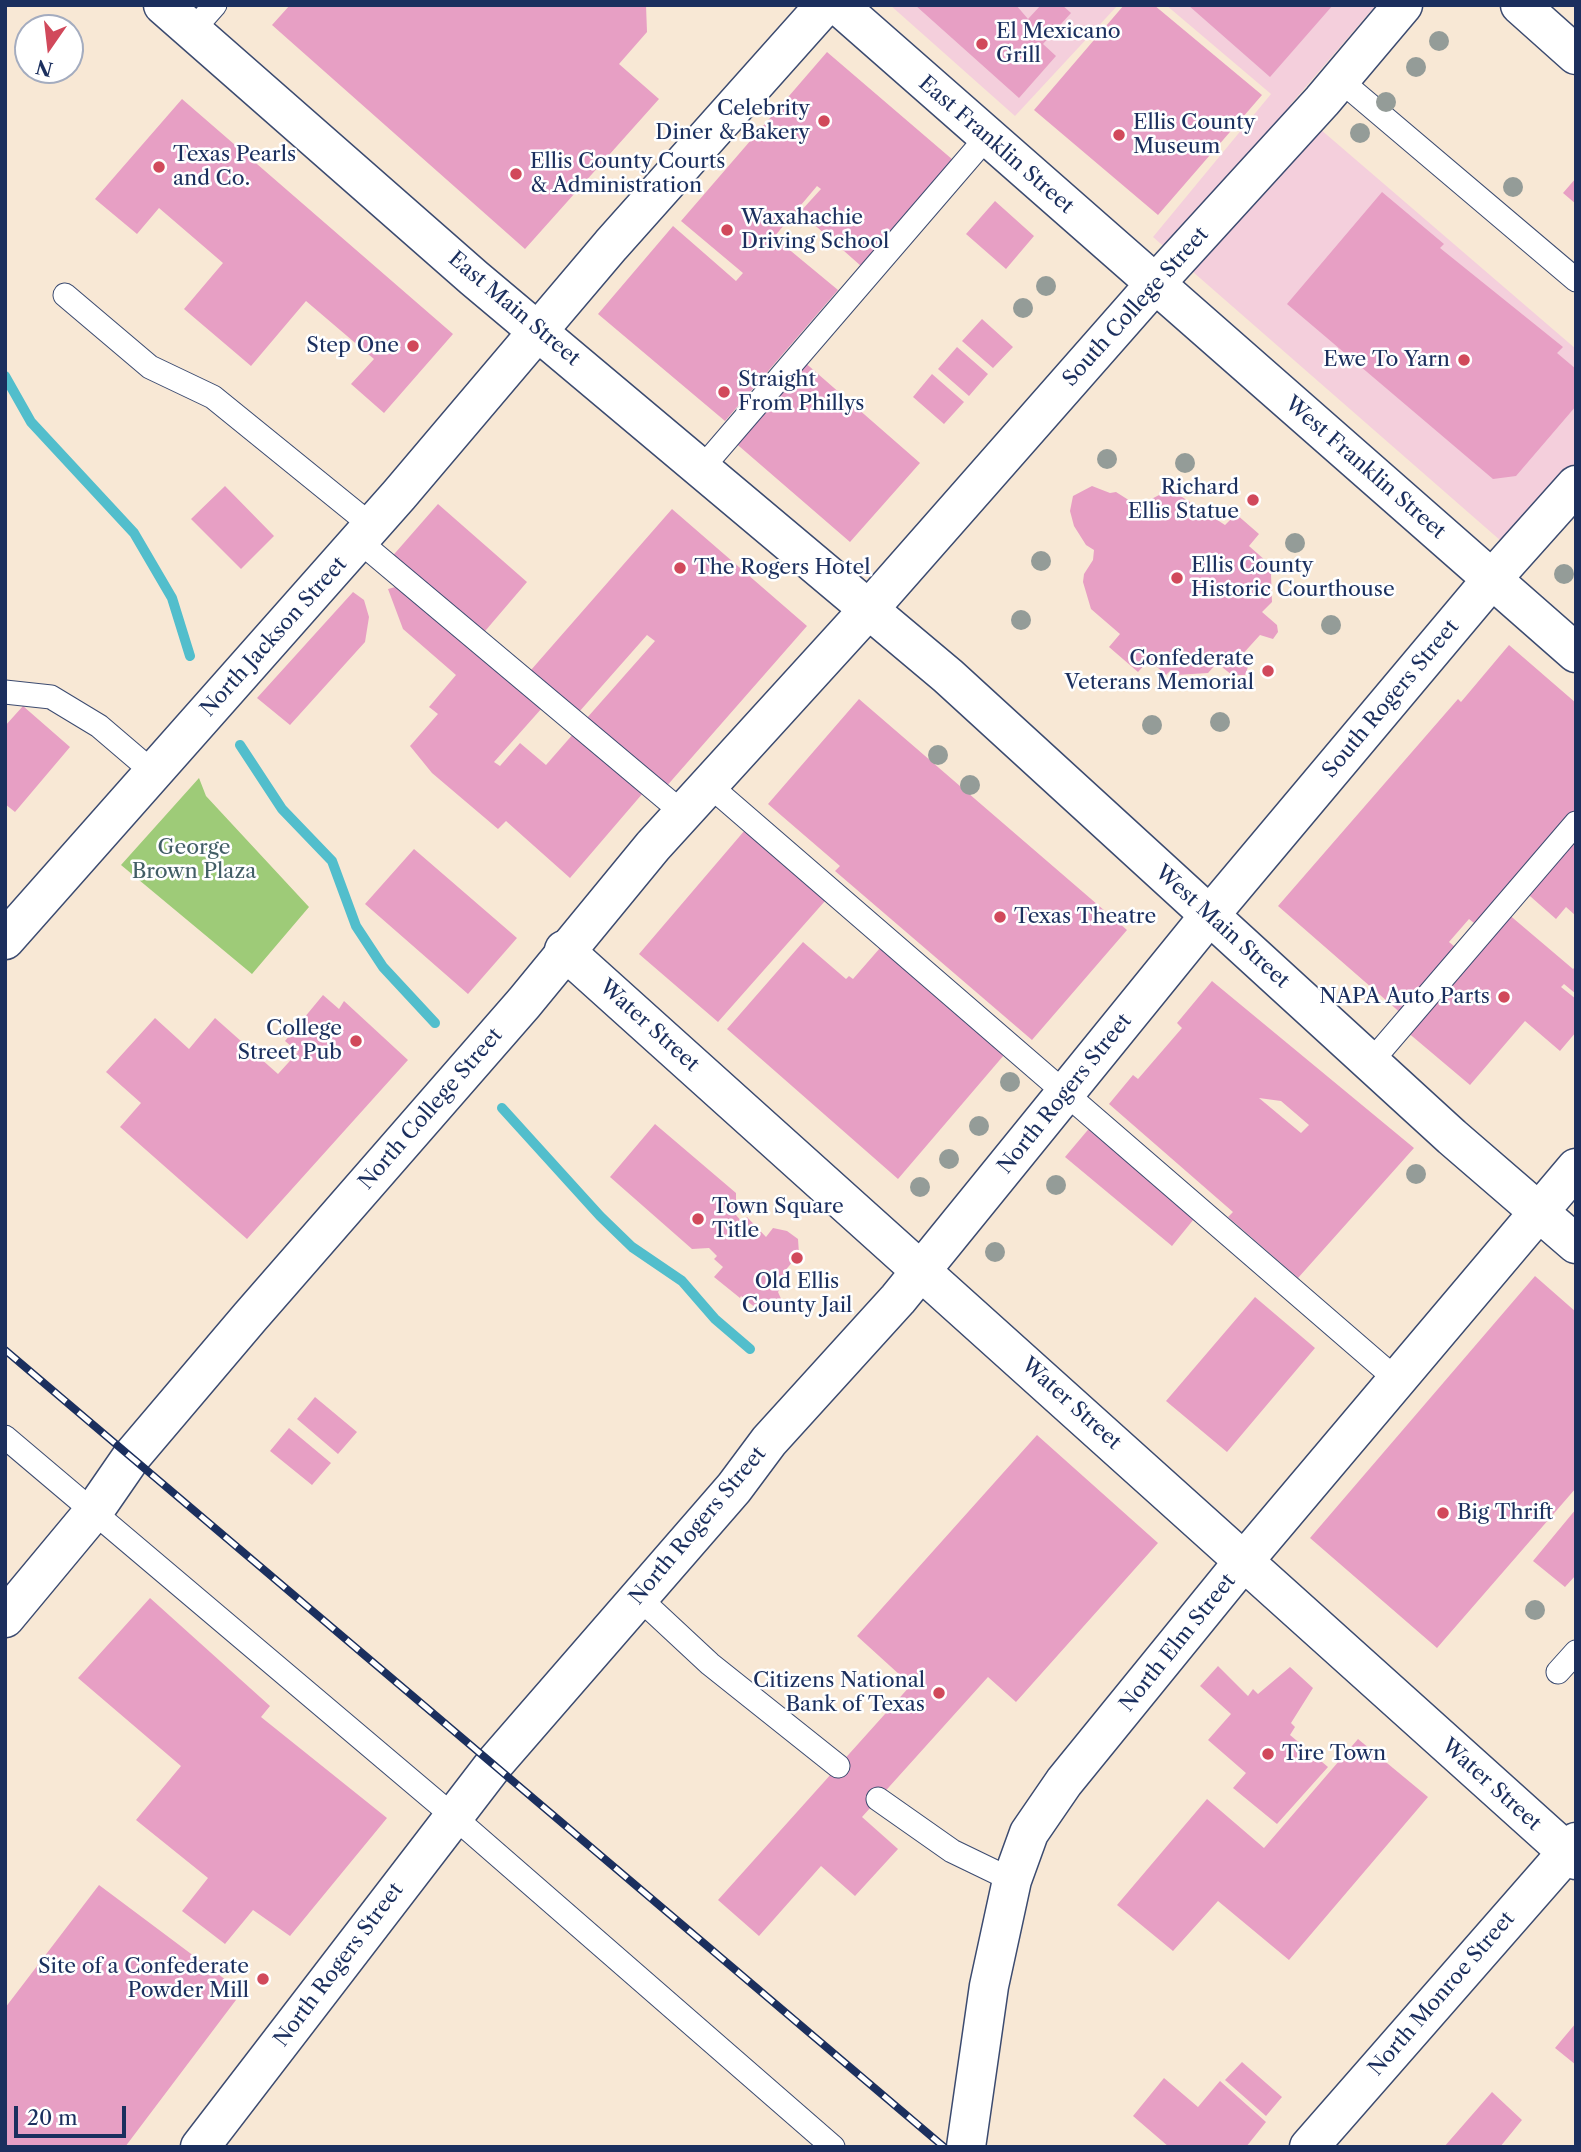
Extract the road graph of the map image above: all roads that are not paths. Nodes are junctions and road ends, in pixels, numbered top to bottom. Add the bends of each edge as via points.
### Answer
1 (163, 5) edge
2 (825, 5) edge
3 (838, 5) edge
4 (1404, 5) edge
5 (1520, 5) edge
6 (204, 18) edge
7 (1576, 55) edge
8 (1340, 80) junction
9 (987, 137) junction
10 (1576, 281) edge
11 (1154, 285) junction
12 (65, 295) dead end
13 (538, 330) junction
14 (702, 468) junction
15 (1576, 485) edge
16 (365, 534) junction
17 (1492, 579) junction
18 (869, 609) junction
19 (1576, 653) edge
20 (5, 692) edge
21 (154, 773) junction
22 (709, 785) junction
23 (683, 813) junction
24 (1576, 823) edge
25 (1209, 916) junction
26 (5, 940) edge
27 (564, 950) junction
28 (1370, 1062) junction
29 (1066, 1091) junction
30 (1576, 1168) edge
31 (1538, 1212) junction
32 (1576, 1244) edge
33 (920, 1271) junction
34 (1397, 1380) junction
35 (5, 1437) edge
36 (94, 1511) junction
37 (1243, 1562) junction
38 (638, 1597) junction
39 (5, 1618) edge
40 (1576, 1652) edge
41 (1558, 1672) dead end
42 (838, 1766) dead end
43 (878, 1799) dead end
44 (453, 1816) junction
45 (1572, 1852) edge
46 (1012, 1880) junction
47 (200, 2147) edge
48 (833, 2147) edge
49 (966, 2147) edge
50 (1309, 2147) edge

1 - 6 street, East Main Street
2 - 13 street, North Jackson Street
3 - 9 street, East Franklin Street
4 - 8 street, South College Street
5 - 7 street
6 - 13 street, East Main Street via 474,278
8 - 10 lane
8 - 11 street, South College Street
9 - 11 street, East Franklin Street
9 - 14 lane
11 - 17 street, West Franklin Street
11 - 18 street, South College Street
12 - 16 lane via 150,367 213,397
13 - 14 street, East Main Street
13 - 16 street, North Jackson Street
14 - 18 street, East Main Street
15 - 17 street, South Rogers Street
16 - 21 street, North Jackson Street
16 - 23 lane
17 - 19 street, West Franklin Street
17 - 25 street, South Rogers Street
18 - 22 street, North College Street
18 - 25 street, West Main Street
20 - 21 lane via 51,697 99,726
21 - 26 street, North Jackson Street
22 - 23 street, North College Street
22 - 29 lane
23 - 27 street, North College Street
24 - 28 lane
25 - 28 street, West Main Street
25 - 29 street, North Rogers Street
27 - 33 street, Water Street
27 - 36 street, North College Street via 524,1003 132,1456
28 - 31 street, West Main Street
29 - 33 street, North Rogers Street
29 - 34 lane
30 - 31 street, North Elm Street
31 - 32 street, West Main Street
31 - 34 street, North Elm Street
33 - 37 street, Water Street
33 - 38 street, North Rogers Street
34 - 37 street, North Elm Street
35 - 36 lane
36 - 39 street, North College Street
36 - 44 lane
37 - 45 street, Water Street
37 - 46 street, North Elm Street via 1064,1782 1029,1833
38 - 42 lane via 709,1664
38 - 44 street, North Rogers Street
40 - 41 lane
43 - 46 lane via 952,1851
44 - 47 street, North Rogers Street
44 - 48 lane
45 - 50 street, North Monroe Street
46 - 49 street, North Elm Street via 989,1986

